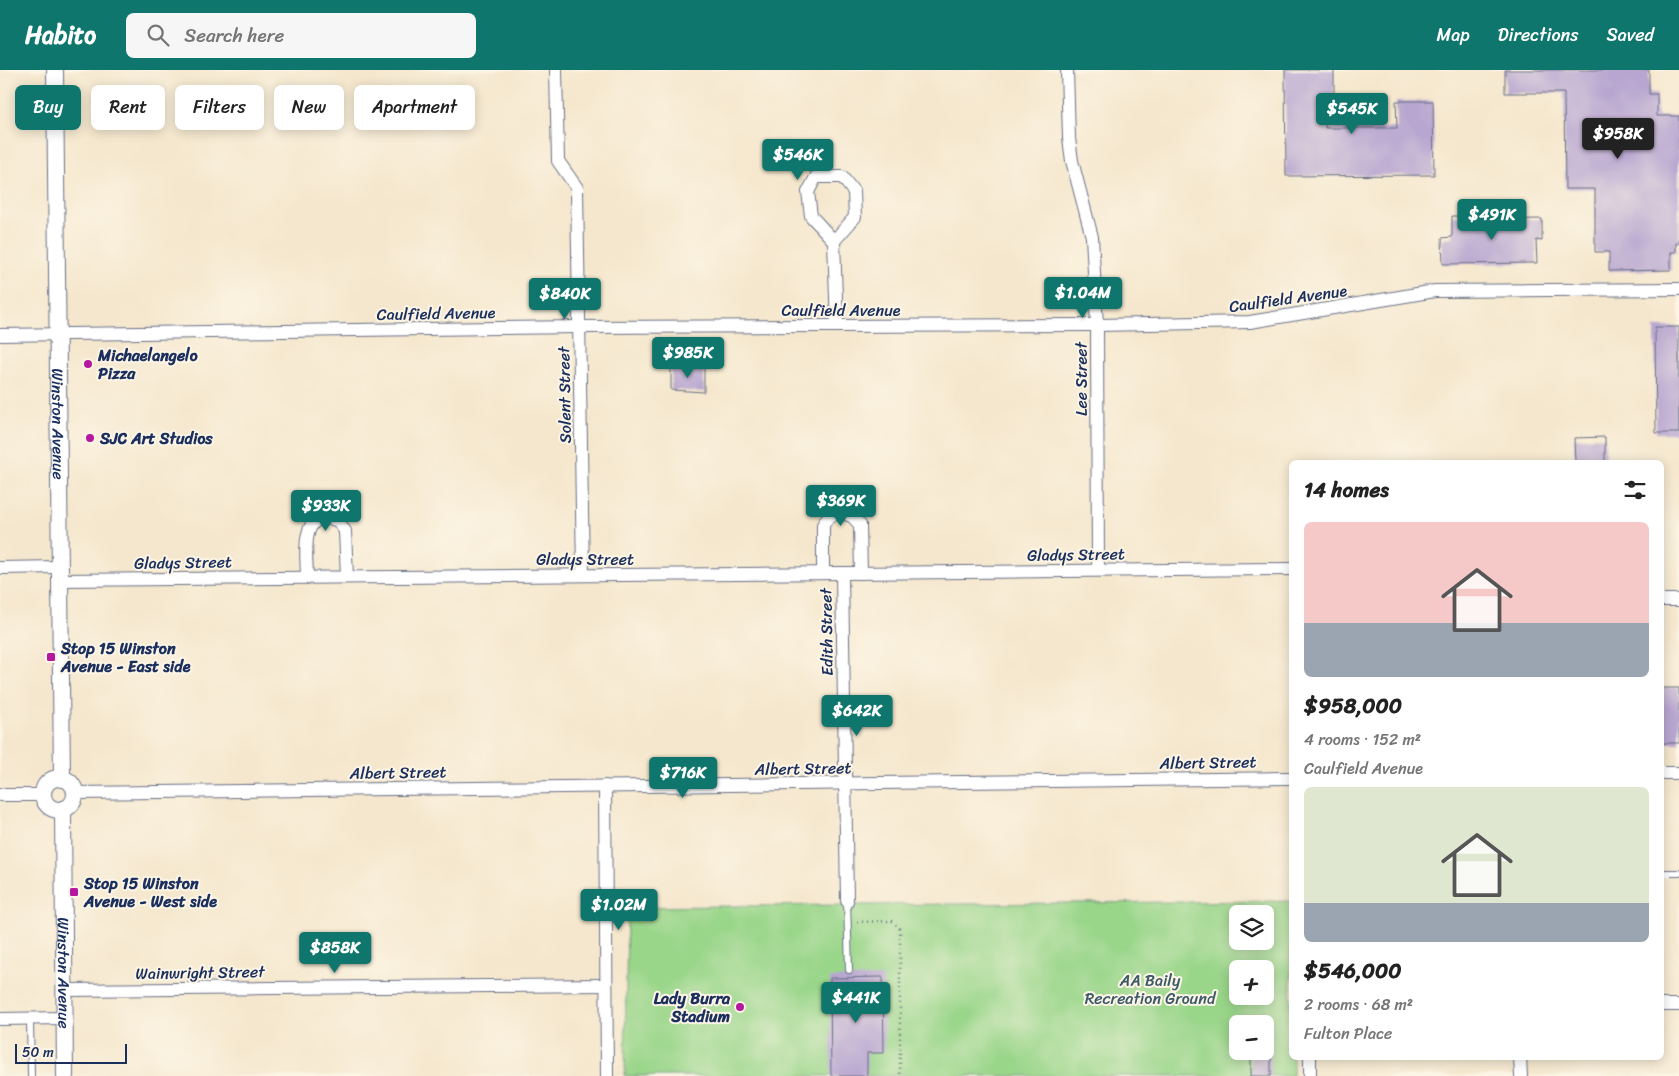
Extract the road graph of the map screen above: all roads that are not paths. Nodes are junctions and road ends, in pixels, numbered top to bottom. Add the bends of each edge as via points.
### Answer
1 (55, 70) edge
2 (556, 70) edge
3 (1066, 70) edge
4 (834, 241) junction
5 (1679, 289) edge
6 (1097, 325) junction
7 (837, 326) junction
8 (578, 327) junction
9 (57, 334) junction
10 (0, 335) edge
11 (0, 568) edge
12 (1289, 569) edge
13 (1098, 570) junction
14 (60, 573) junction
15 (822, 573) junction
16 (842, 573) junction
17 (861, 573) junction
18 (584, 575) junction
19 (347, 576) junction
20 (307, 577) junction
21 (1664, 600) edge
22 (1679, 600) edge
23 (1679, 772) edge
24 (1664, 773) edge
25 (62, 778) junction
26 (1289, 778) edge
27 (844, 784) junction
28 (605, 786) junction
29 (75, 792) junction
30 (0, 795) edge
31 (43, 795) junction
32 (63, 810) junction
33 (1664, 873) edge
34 (1679, 873) edge
35 (847, 901) joint
36 (849, 970) dead end
37 (606, 985) junction
38 (65, 990) junction
39 (1664, 1005) edge
40 (1679, 1005) edge
41 (65, 1018) junction
42 (0, 1019) edge
43 (30, 1019) junction
44 (1310, 1060) edge
45 (1520, 1060) edge
46 (31, 1076) edge
47 (65, 1076) edge
48 (607, 1076) edge
49 (1310, 1076) edge
50 (1521, 1076) edge

1 - 9 street, Winston Avenue
2 - 8 street, Solent Street via 558,161 577,188
3 - 6 street, Lee Street via 1068,138 1092,237
4 - 4 street via 855,217 854,192 842,177 816,177 808,192 811,216
4 - 7 street
5 - 6 street, Caulfield Avenue via 1435,291 1250,322
6 - 7 street, Caulfield Avenue
6 - 13 street, Lee Street
7 - 8 street, Caulfield Avenue
8 - 9 street, Caulfield Avenue
8 - 18 street, Solent Street
9 - 10 street, Caulfield Avenue
9 - 14 street, Winston Avenue
11 - 14 street, Gladys Street
12 - 13 street, Gladys Street
13 - 17 street, Gladys Street
14 - 20 street, Gladys Street
14 - 25 street, Winston Avenue
15 - 16 street, Gladys Street
15 - 17 street via 823,525 828,517 841,512 853,517 860,525
15 - 18 street, Gladys Street
16 - 17 street, Gladys Street
16 - 27 street, Edith Street
18 - 19 street, Gladys Street
19 - 20 street, Gladys Street
19 - 20 street via 345,532 337,520 323,518 311,524 307,533
21 - 22 street
23 - 24 street
25 - 29 street via 72,784
25 - 31 street via 48,783
26 - 27 street, Albert Street
27 - 28 street, Albert Street
27 - 35 street, Edith Street
28 - 29 street, Albert Street
28 - 37 street
29 - 32 street via 72,803
30 - 31 street
31 - 32 street via 49,806
32 - 38 street, Winston Avenue
33 - 34 lane
35 - 36 lane
37 - 38 street, Wainwright Street
37 - 48 street
38 - 41 street, Winston Avenue
39 - 40 street
41 - 43 street
41 - 47 street, Winston Avenue
42 - 43 street
43 - 46 lane
44 - 49 street
45 - 50 street

